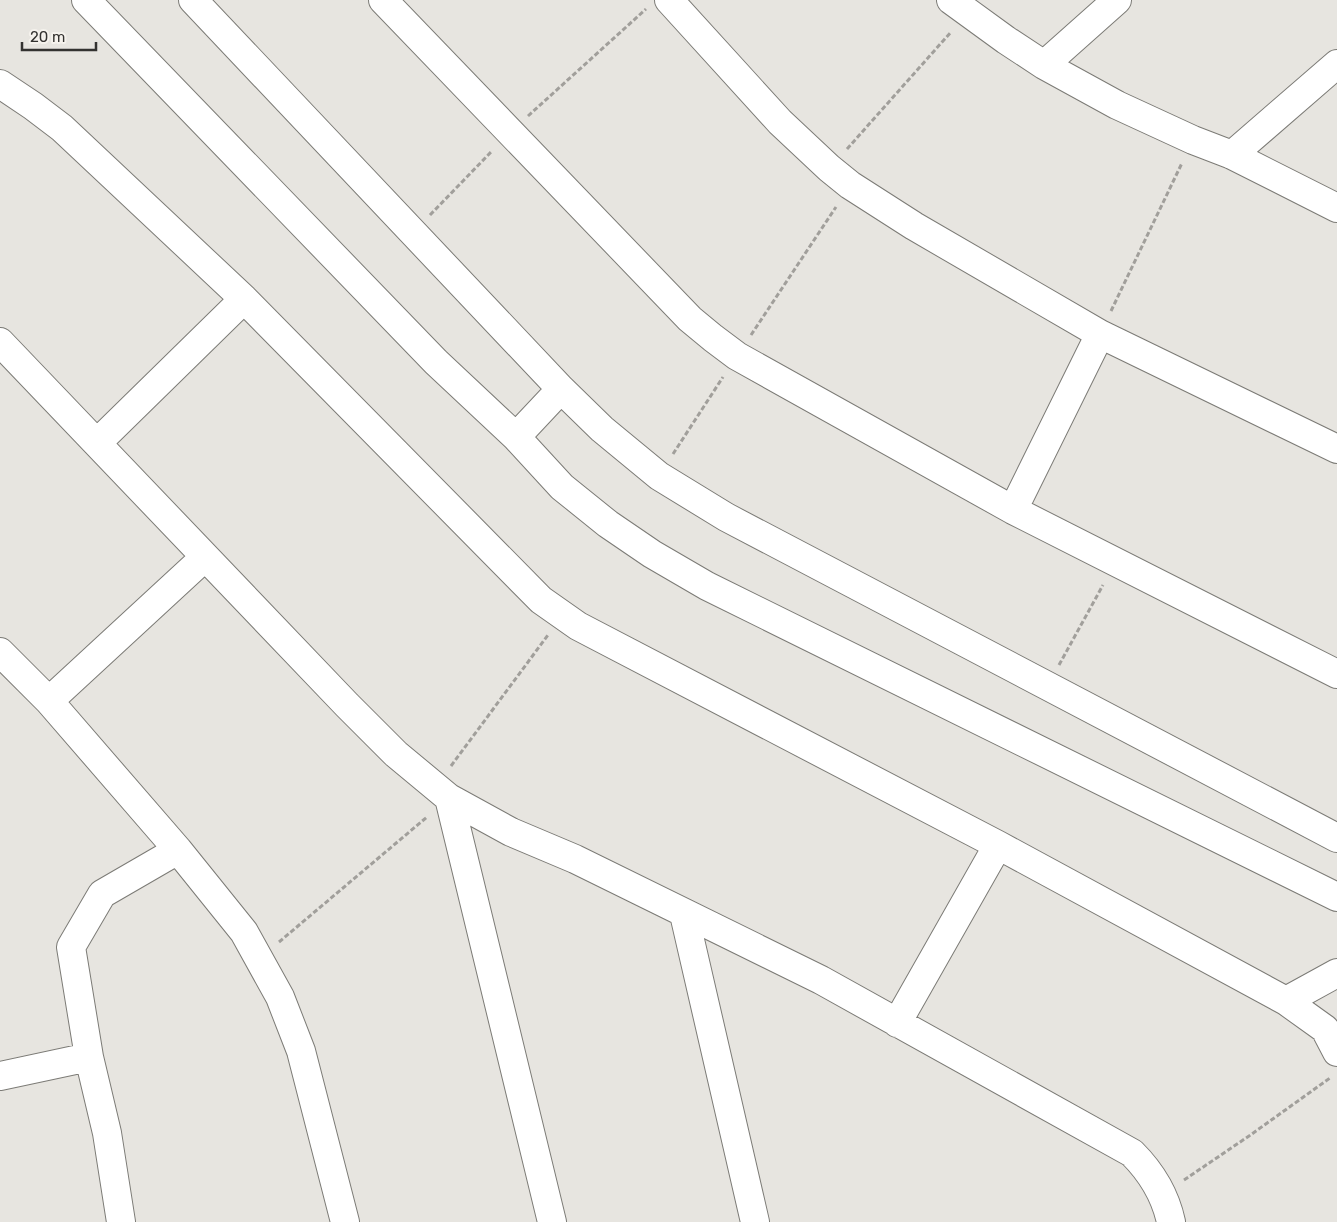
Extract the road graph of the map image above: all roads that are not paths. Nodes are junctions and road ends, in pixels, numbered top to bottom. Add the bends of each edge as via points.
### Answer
1 (86, 0) edge
2 (193, 0) edge
3 (382, 0) edge
4 (669, 0) edge
5 (1117, 0) edge
6 (960, 7) edge
7 (1337, 64) edge
8 (1044, 65) junction
9 (0, 84) edge
10 (1232, 155) junction
11 (1337, 208) edge
12 (244, 299) junction
13 (1100, 334) junction
14 (0, 342) edge
15 (561, 389) junction
16 (516, 437) junction
17 (97, 443) junction
18 (1337, 449) edge
19 (1012, 510) junction
20 (205, 557) junction
21 (0, 652) edge
22 (1337, 674) edge
23 (49, 701) junction
24 (442, 793) junction
25 (1337, 838) edge
26 (998, 845) junction
27 (178, 850) junction
28 (1337, 897) edge
29 (684, 914) junction
30 (1337, 973) edge
31 (1286, 1001) junction
32 (897, 1023) junction
33 (1337, 1052) edge
34 (89, 1057) junction
35 (0, 1076) edge
36 (1165, 1214) edge
37 (121, 1222) edge
38 (346, 1222) edge
39 (552, 1222) edge
40 (755, 1222) edge

1 - 16 street via 436,362
2 - 15 street
3 - 19 street via 690,319 713,338 737,356
4 - 13 street via 780,122 850,185
5 - 8 street
6 - 8 street
7 - 10 street
8 - 10 street via 1117,106
9 - 12 street via 62,128
10 - 11 street
12 - 17 street
12 - 26 street via 541,600 562,616
13 - 18 street
13 - 19 street
14 - 17 street
15 - 16 street
15 - 25 street via 602,429 659,476 726,516
16 - 28 street via 562,487 608,524 707,586
17 - 20 street
19 - 22 street
20 - 23 street
20 - 24 street via 346,705
21 - 23 street
23 - 27 street
24 - 29 street via 511,832 575,859
24 - 39 street
26 - 31 street
26 - 32 street
27 - 34 street via 102,894 71,947
27 - 38 street via 244,932 280,997 302,1051
29 - 32 street via 820,980
29 - 40 street
30 - 31 street
31 - 33 street via 1325,1029
32 - 36 street via 1132,1153 1147,1168
34 - 35 street
34 - 37 street via 107,1133

